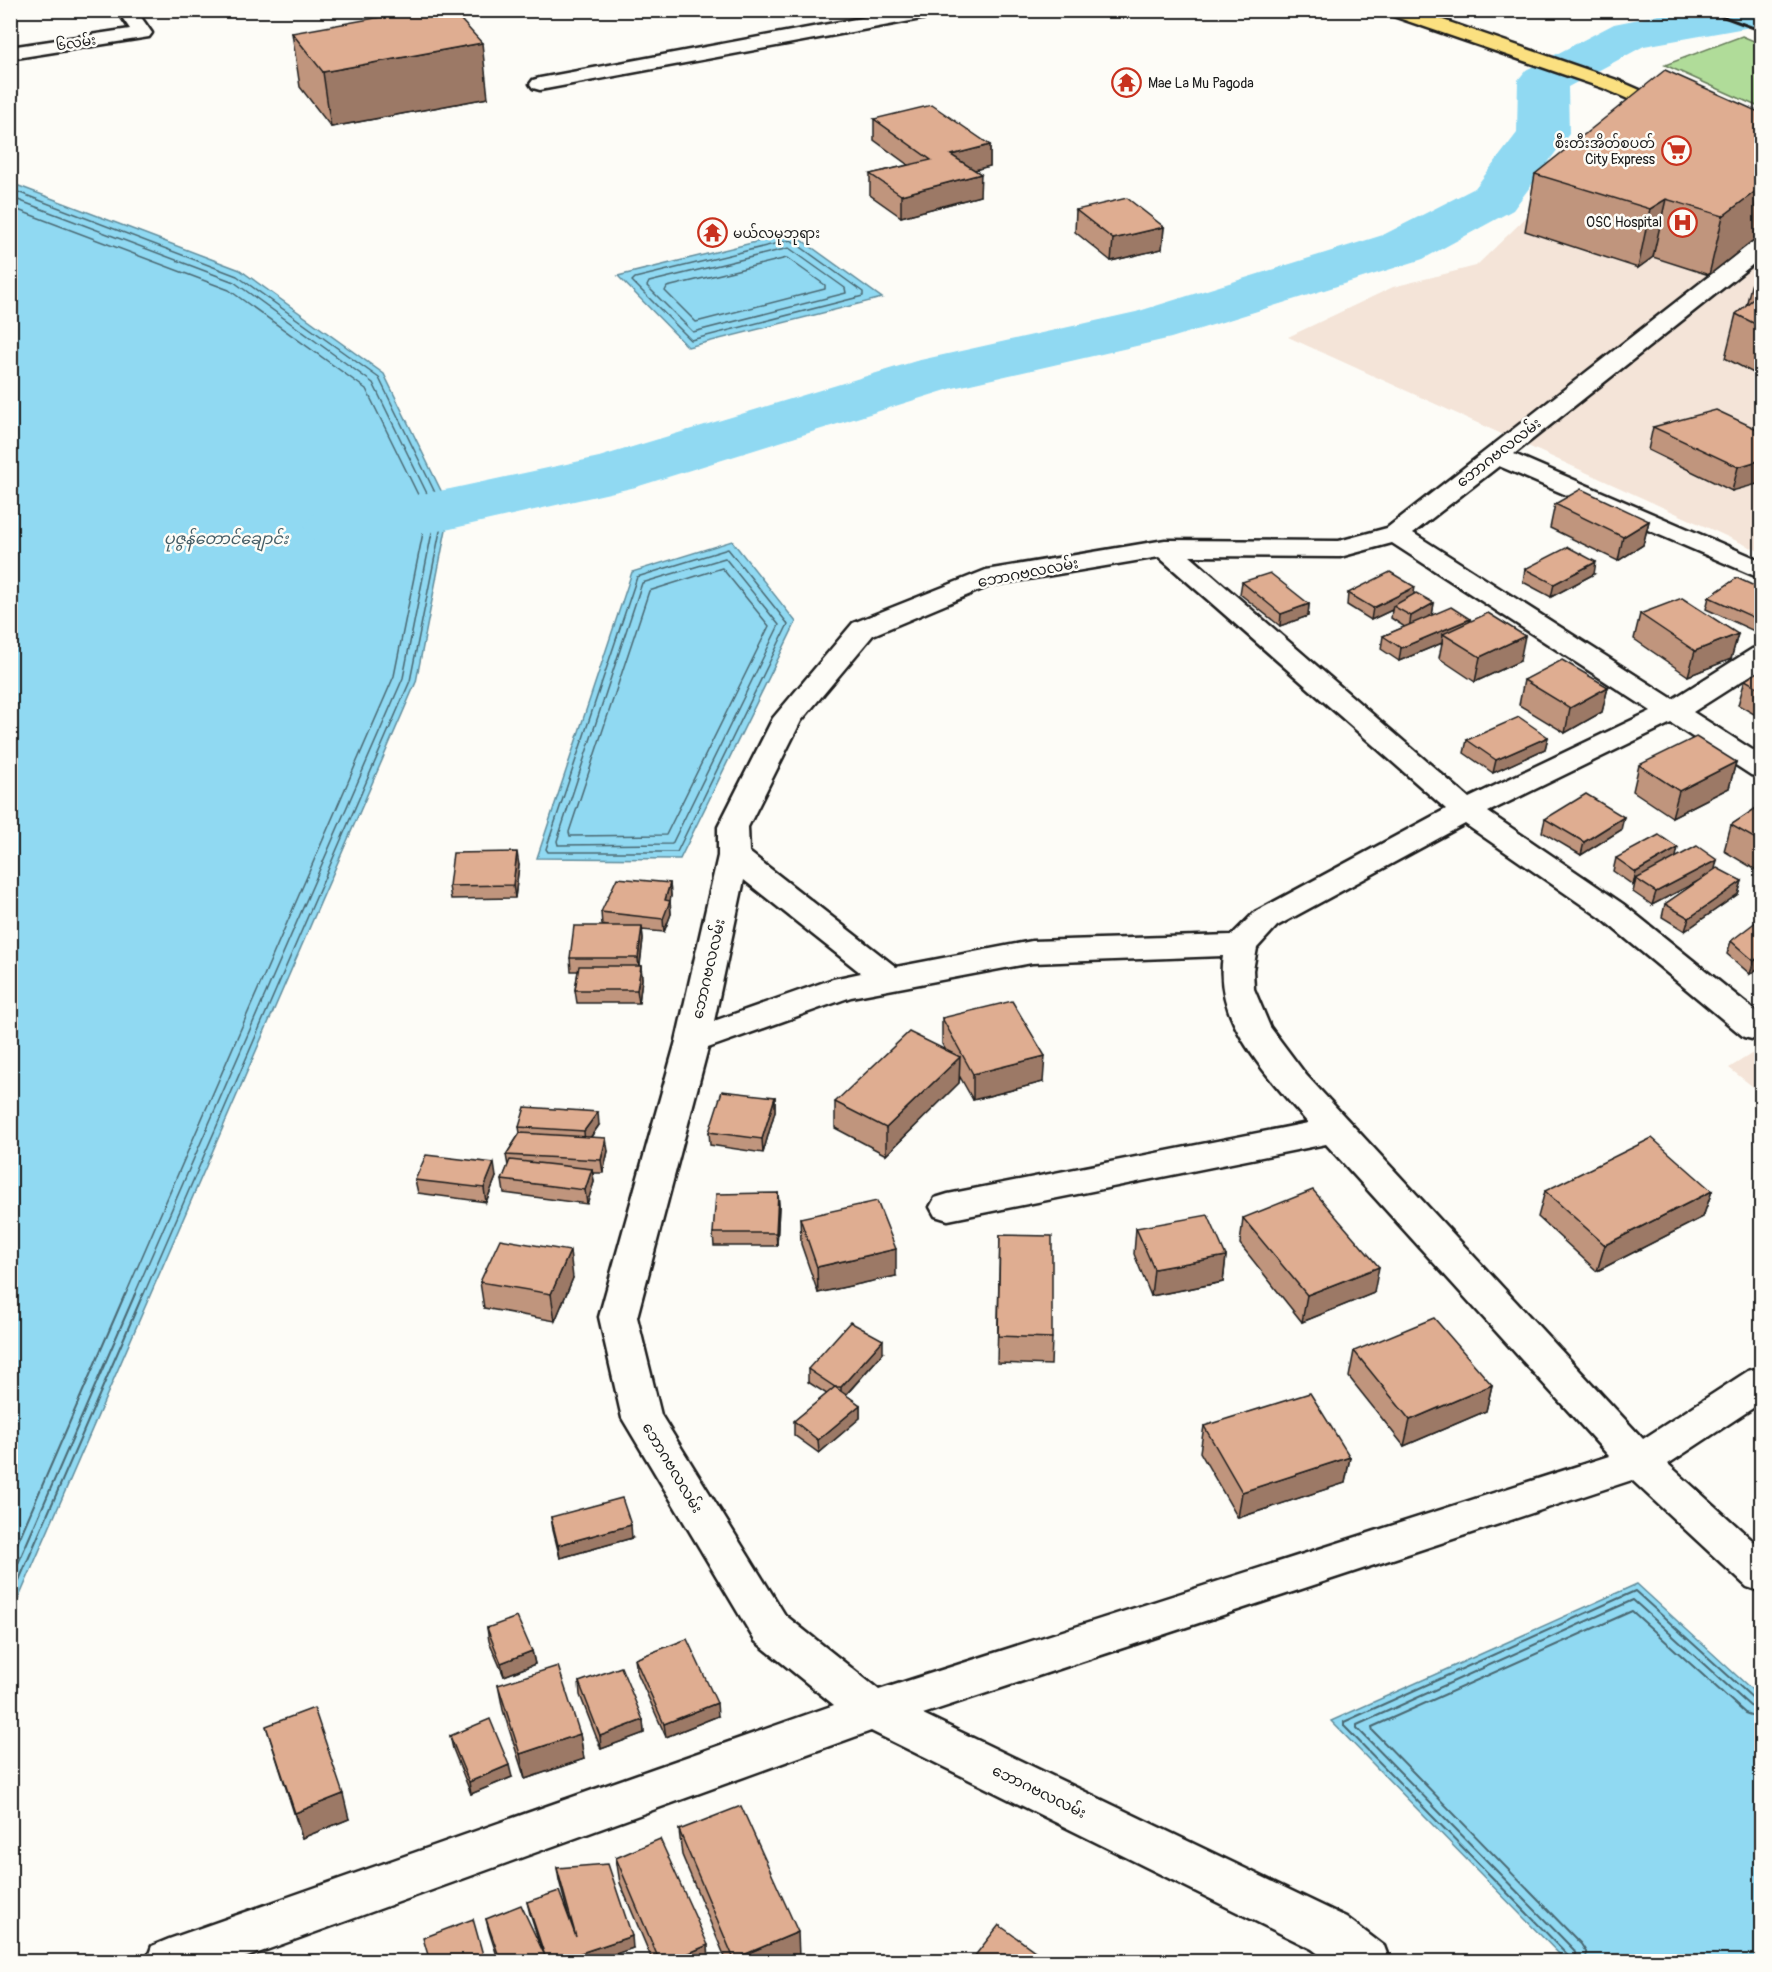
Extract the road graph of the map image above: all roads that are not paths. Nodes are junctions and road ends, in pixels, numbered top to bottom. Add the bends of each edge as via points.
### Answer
1 (126, 10) edge
2 (938, 10) edge
3 (1394, 10) edge
4 (10, 53) edge
5 (540, 84) dead end
6 (1693, 117) edge
7 (1761, 246) edge
8 (1496, 455) junction
9 (1396, 534) junction
10 (1165, 548) junction
11 (1761, 571) edge
12 (1761, 655) edge
13 (1674, 711) junction
14 (1761, 769) edge
15 (1466, 811) junction
16 (734, 856) junction
17 (1241, 945) junction
18 (889, 978) junction
19 (1756, 1029) dead end
20 (693, 1041) junction
21 (1334, 1130) junction
22 (948, 1207) dead end
23 (1761, 1382) edge
24 (1639, 1462) junction
25 (1761, 1575) edge
26 (873, 1711) junction
27 (169, 1962) edge
28 (1367, 1962) edge

1 - 4 street, ၆လမ်း via 142,33
2 - 5 street
3 - 6 main road via 1534,56
7 - 8 street, ဘောဂဗလလမ်း
8 - 9 street, ဘောဂဗလလမ်း
8 - 11 street
9 - 10 street, ဘောဂဗလလမ်း via 1340,549
9 - 13 street
10 - 15 street
10 - 16 street, ဘောဂဗလလမ်း via 986,578 863,629 788,718 733,827
12 - 13 street
13 - 14 street
13 - 15 street
15 - 17 street via 1266,919
15 - 19 street via 1612,911
16 - 18 street
16 - 20 street, ဘောဂဗလလမ်း
17 - 18 street via 1032,952
17 - 21 street via 1236,970 1239,995 1249,1019 1261,1041
18 - 20 street via 845,987
20 - 26 street, ဘောဂဗလလမ်း via 618,1317 642,1418 770,1628
21 - 22 street
21 - 24 street
23 - 24 street
24 - 25 street
24 - 26 street
26 - 27 street
26 - 28 street, ဘောဂဗလလမ်း via 1329,1933

